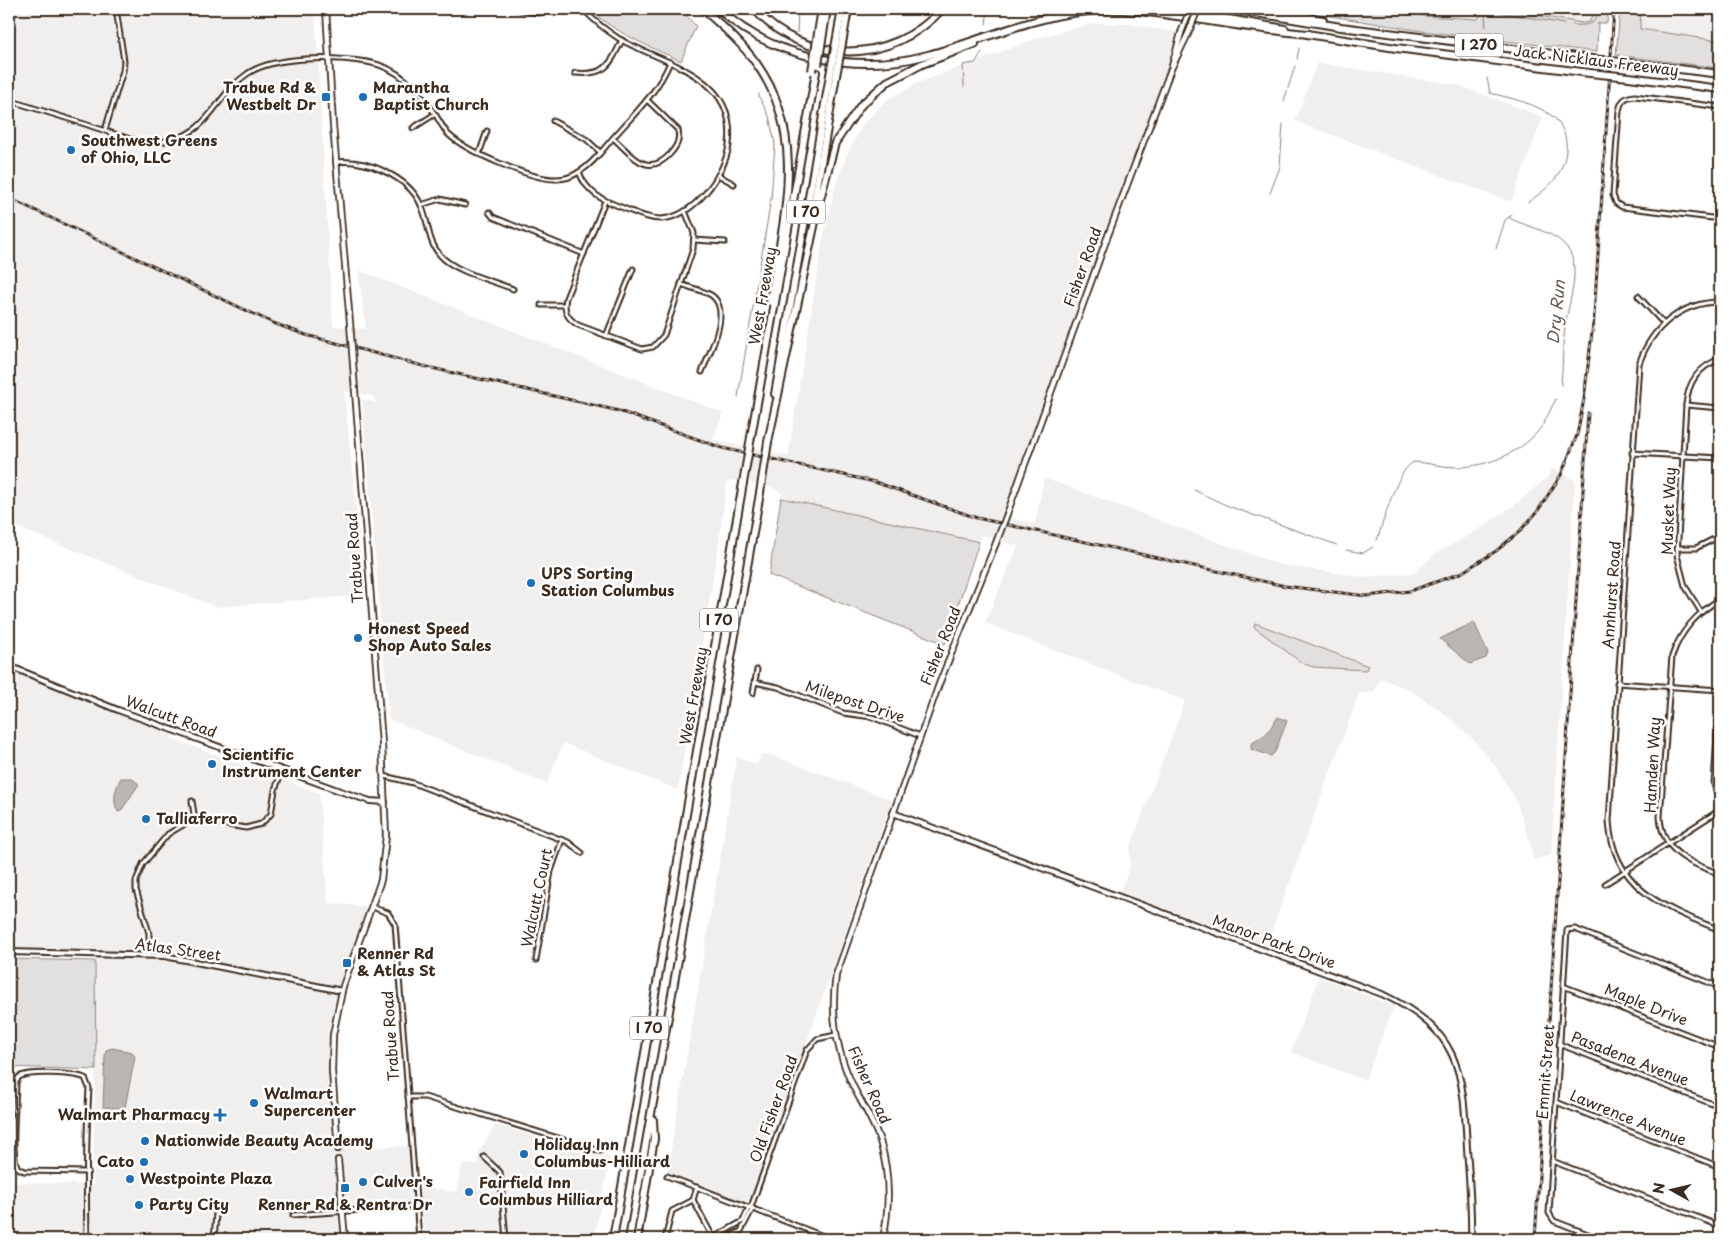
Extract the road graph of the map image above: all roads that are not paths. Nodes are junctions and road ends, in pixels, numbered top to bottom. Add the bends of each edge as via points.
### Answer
1 (116, 9) edge
2 (326, 9) edge
3 (518, 9) edge
4 (553, 9) edge
5 (583, 9) edge
6 (703, 9) edge
7 (719, 9) edge
8 (754, 9) edge
9 (822, 9) edge
10 (827, 9) edge
11 (842, 9) edge
12 (848, 9) edge
13 (942, 9) edge
14 (1173, 9) edge
15 (1190, 9) edge
16 (1198, 9) edge
17 (1232, 9) edge
18 (1269, 9) edge
19 (1034, 21) junction
20 (1366, 29) junction
21 (821, 34) junction
22 (1309, 34) junction
23 (840, 37) junction
24 (622, 40) junction
25 (328, 60) junction
26 (670, 62) junction
27 (1171, 69) junction
28 (575, 73) dead end
29 (1720, 74) edge
30 (833, 75) junction
31 (1720, 89) edge
32 (9, 100) edge
33 (647, 100) junction
34 (1720, 107) edge
35 (435, 114) junction
36 (553, 121) dead end
37 (413, 128) dead end
38 (105, 130) junction
39 (487, 131) dead end
40 (613, 138) junction
41 (600, 152) junction
42 (479, 154) junction
43 (336, 162) junction
44 (579, 172) junction
45 (718, 175) junction
46 (734, 184) dead end
47 (605, 201) junction
48 (422, 205) junction
49 (465, 205) dead end
50 (685, 211) junction
51 (489, 212) dead end
52 (1720, 219) edge
53 (694, 240) junction
54 (725, 242) dead end
55 (584, 254) junction
56 (633, 269) dead end
57 (802, 282) junction
58 (681, 284) junction
59 (513, 289) dead end
60 (1638, 296) dead end
61 (1720, 302) edge
62 (541, 305) dead end
63 (564, 305) junction
64 (1664, 324) junction
65 (606, 336) junction
66 (767, 346) junction
67 (1720, 359) edge
68 (702, 372) dead end
69 (1686, 406) junction
70 (1720, 408) edge
71 (768, 442) junction
72 (1632, 452) junction
73 (1682, 456) junction
74 (1720, 458) edge
75 (1720, 536) edge
76 (1677, 548) junction
77 (1720, 599) edge
78 (1701, 612) junction
79 (9, 666) edge
80 (757, 670) dead end
81 (754, 682) junction
82 (1617, 683) junction
83 (1669, 686) junction
84 (1720, 689) edge
85 (753, 693) dead end
86 (920, 736) junction
87 (697, 750) junction
88 (282, 770) junction
89 (384, 776) junction
90 (192, 801) dead end
91 (385, 802) junction
92 (1720, 805) edge
93 (1720, 810) edge
94 (893, 813) junction
95 (195, 821) junction
96 (562, 840) junction
97 (1669, 843) junction
98 (582, 853) dead end
99 (1625, 871) junction
100 (1720, 874) edge
101 (1605, 884) dead end
102 (372, 908) junction
103 (1720, 930) edge
104 (9, 952) edge
105 (149, 955) junction
106 (536, 960) dead end
107 (1563, 986) junction
108 (1720, 987) edge
109 (342, 991) junction
110 (836, 1035) junction
111 (1559, 1044) junction
112 (1720, 1047) edge
113 (408, 1097) junction
114 (1556, 1102) junction
115 (653, 1106) junction
116 (1720, 1107) edge
117 (338, 1148) joint
118 (600, 1152) dead end
119 (484, 1157) dead end
120 (338, 1160) joint
121 (1552, 1162) junction
122 (1720, 1167) edge
123 (88, 1172) junction
124 (667, 1176) dead end
125 (697, 1187) junction
126 (693, 1200) junction
127 (416, 1206) junction
128 (751, 1208) junction
129 (343, 1211) junction
130 (216, 1214) dead end
131 (293, 1215) dead end
132 (1720, 1226) edge
133 (87, 1239) edge
134 (214, 1239) edge
135 (345, 1239) edge
136 (419, 1239) edge
137 (506, 1239) edge
138 (608, 1239) edge
139 (613, 1239) edge
140 (630, 1239) edge
141 (637, 1239) edge
142 (665, 1239) edge
143 (713, 1239) edge
144 (725, 1239) edge
145 (831, 1239) edge
146 (883, 1239) edge
147 (1470, 1239) edge
148 (1601, 1239) edge

1 - 38 street via 124,61
2 - 25 main road, Trabue Road
3 - 4 street via 539,13
5 - 24 street via 599,25
6 - 66 highway via 756,64 772,88 786,132 789,182
7 - 19 highway via 743,28 777,45 809,56 849,62 893,62 928,55
8 - 13 highway via 780,32 802,43 831,51 854,52 878,49 903,40
9 - 21 highway
10 - 21 highway, West Freeway / I 70
11 - 23 highway, West Freeway / I 70
12 - 23 highway
14 - 22 highway, Jack Nicklaus Freeway / I 270
15 - 27 main road, Fisher Road, bridge via 1175,48
16 - 27 main road, Fisher Road, bridge
17 - 20 highway, Jack Nicklaus Freeway / I 270
18 - 20 highway
19 - 22 highway via 1087,11 1121,10
19 - 57 highway via 907,70 887,82 861,106 842,130 830,158
20 - 29 highway, Jack Nicklaus Freeway / I 270, bridge
21 - 66 highway, West Freeway / I 70, bridge
22 - 31 highway, Jack Nicklaus Freeway / I 270, bridge
23 - 30 highway, West Freeway / I 70, bridge
24 - 26 street
24 - 28 street via 610,63 601,72
25 - 35 street via 368,62 394,72 418,91
25 - 38 street via 280,62 253,71 235,85 202,124 175,139 143,141
25 - 43 main road, Trabue Road
26 - 33 street via 661,82
26 - 45 street via 705,81 723,106 730,136
27 - 86 main road, Fisher Road, bridge via 1007,514
30 - 57 highway
30 - 71 highway, West Freeway / I 70
32 - 38 street
33 - 40 street
33 - 40 street via 678,130 678,142 662,162 647,166
34 - 52 street via 1635,96 1623,100 1619,111 1613,192 1618,205
35 - 37 street
35 - 42 street via 453,138
36 - 41 street via 586,139
39 - 42 street
40 - 41 street
41 - 44 street
42 - 44 street via 545,178 557,179
43 - 48 street via 363,162 377,168 409,189
43 - 89 main road, Trabue Road, bridge
44 - 47 street via 588,189
45 - 46 street
45 - 50 street
47 - 50 street via 657,219 670,218
47 - 55 street
48 - 49 street via 440,199
48 - 59 street via 431,240 440,256 457,267
50 - 53 street
51 - 55 street via 493,218
53 - 54 street
53 - 58 street
55 - 63 street
56 - 65 street
57 - 71 highway
58 - 65 street via 658,344 642,349
58 - 68 street via 711,296 721,310 720,322
60 - 64 street
61 - 64 street via 1691,307
62 - 63 street
63 - 65 street via 571,321
64 - 72 street, Annhurst Road via 1651,339 1639,364
66 - 87 highway, West Freeway / I 70, bridge
67 - 69 street, Musket Way via 1694,377
69 - 70 street
69 - 73 street, Musket Way
71 - 115 highway, West Freeway / I 70, bridge
72 - 73 street
72 - 82 street, Annhurst Road
73 - 74 street
73 - 76 street, Musket Way
75 - 76 street via 1696,548
76 - 78 street, Musket Way via 1681,578
77 - 78 street, Hamden Way
78 - 83 street, Hamden Way via 1679,638 1672,656
79 - 88 street, Walcutt Road
80 - 81 street
81 - 85 street
81 - 86 street, Milepost Drive via 778,687 843,713 872,718
82 - 83 street
82 - 99 street, Annhurst Road via 1609,822 1613,846
83 - 84 street
83 - 97 street, Hamden Way via 1660,817
84 - 92 street via 1714,784
86 - 94 main road, Fisher Road
87 - 138 highway via 686,796
87 - 139 highway, West Freeway / I 70
88 - 91 street, Walcutt Road via 370,801
88 - 95 street via 274,790 273,810 261,824 246,828
89 - 91 main road, Trabue Road
89 - 96 street via 413,783
90 - 95 street
91 - 102 main road, Trabue Road via 384,859
93 - 97 street
94 - 110 main road, Fisher Road via 838,966 833,1005
94 - 147 street, Manor Park Drive via 1411,1007 1440,1036 1452,1054 1462,1083
95 - 105 street via 168,834 138,872 136,890 149,933
96 - 98 street
96 - 106 street, Walcutt Court via 551,871
97 - 99 street
97 - 100 street via 1676,854 1687,861
99 - 101 street
99 - 103 street, Annhurst Road via 1643,893 1661,905
102 - 109 main road
102 - 113 street, Trabue Road via 388,913 395,924
104 - 105 street, Atlas Street
105 - 109 street, Atlas Street
107 - 108 street, Emmit Street via 1566,935 1569,929 1575,929
107 - 111 street, Emmit Street
107 - 112 street, Maple Drive
109 - 117 main road via 332,1048
110 - 128 street, Old Fisher Road via 817,1039 807,1050
110 - 146 main road, Fisher Road via 846,1070 876,1131 885,1159 889,1194
111 - 114 street, Emmit Street
111 - 116 street, Pasadena Avenue
113 - 118 street via 425,1097
113 - 127 street, Trabue Road
114 - 121 street, Emmit Street
114 - 122 street, Lawrence Avenue
115 - 140 highway, West Freeway / I 70
115 - 141 highway via 654,1139
117 - 120 street
119 - 137 street via 500,1172
120 - 129 main road
121 - 132 street
121 - 148 street, Emmit Street via 1548,1208 1551,1218
123 - 123 street via 89,1088 85,1078 73,1074 27,1074 19,1077 16,1082 14,1161 18,1168 24,1171
123 - 133 street
124 - 125 street
125 - 126 street
125 - 128 street
126 - 142 street via 672,1211
126 - 143 street
127 - 129 street
127 - 136 street, Trabue Road
128 - 143 street via 743,1221
128 - 144 street via 741,1231
128 - 145 street
129 - 131 street
129 - 135 main road
130 - 134 street

